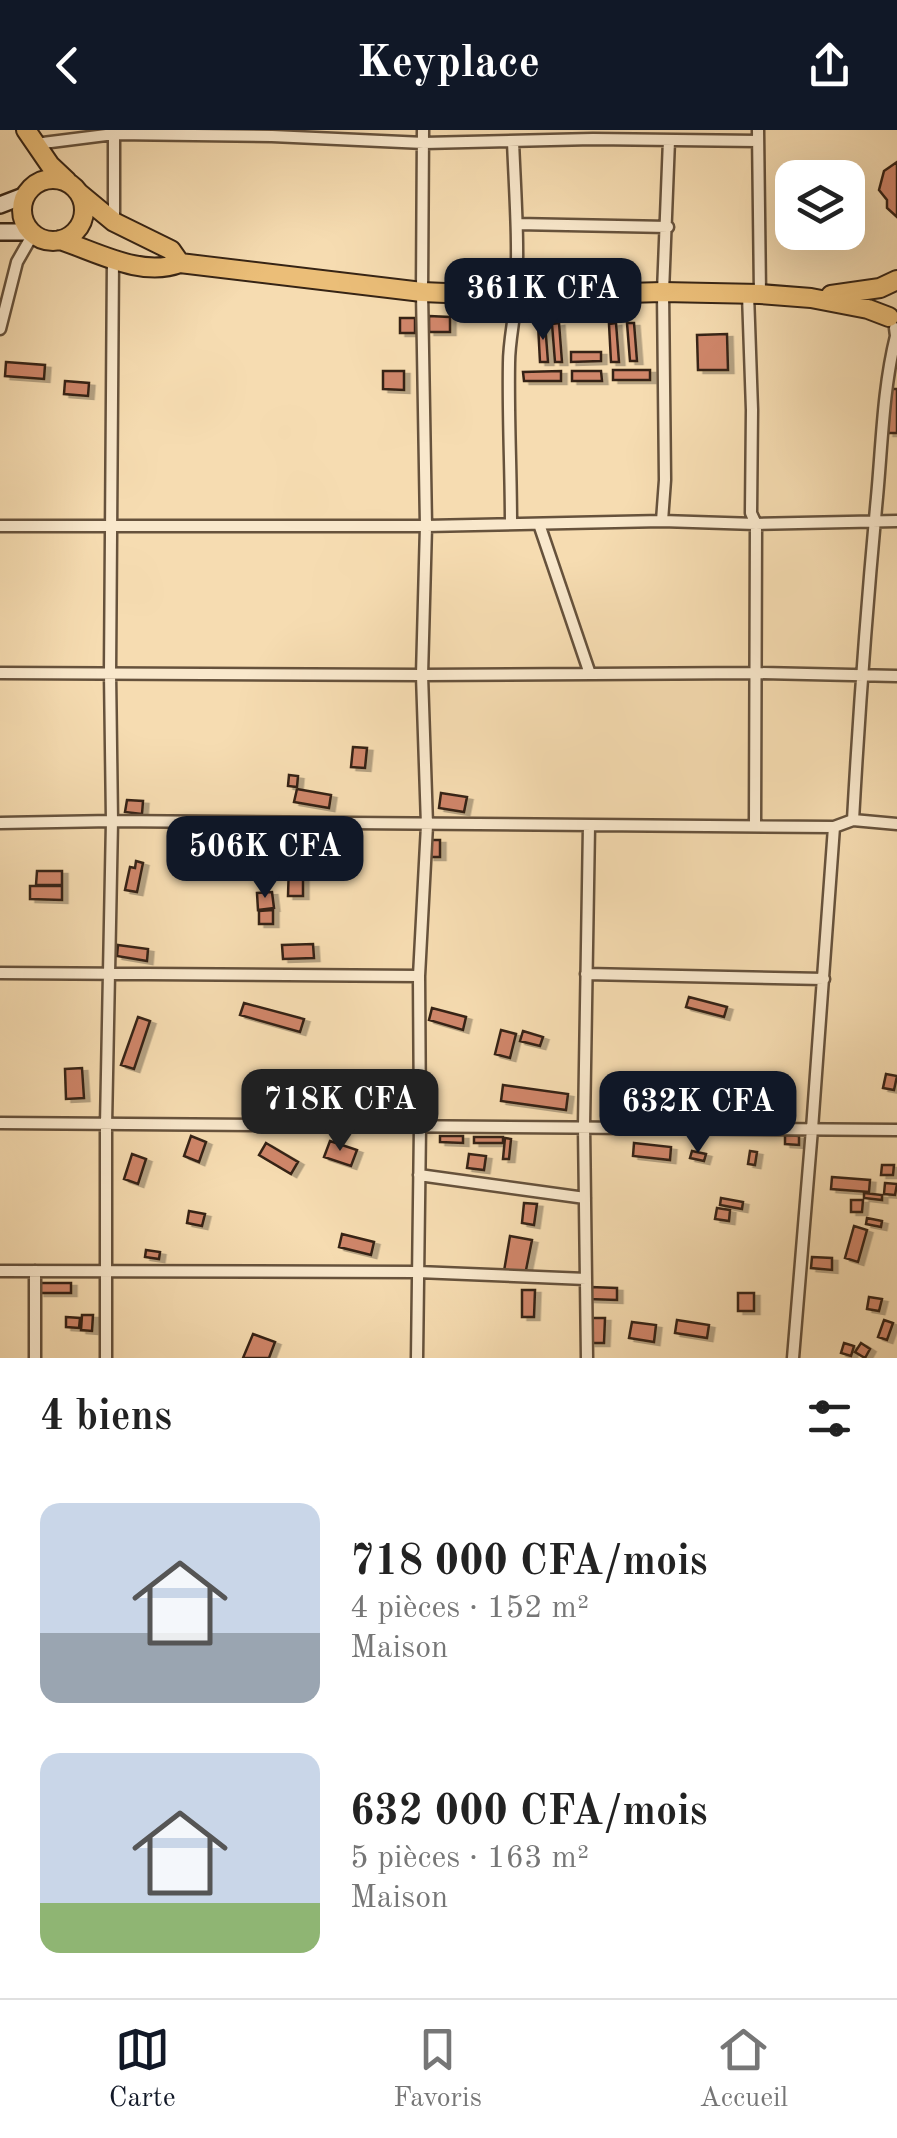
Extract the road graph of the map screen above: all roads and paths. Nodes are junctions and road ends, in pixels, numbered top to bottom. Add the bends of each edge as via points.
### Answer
1 (423, 130) edge
2 (114, 132) edge
3 (28, 135) edge
4 (758, 136) edge
5 (670, 140) junction
6 (513, 141) junction
7 (424, 143) junction
8 (75, 188) junction
9 (28, 192) junction
10 (0, 205) edge
11 (114, 222) junction
12 (517, 224) junction
13 (668, 226) junction
14 (0, 232) edge
15 (32, 233) junction
16 (60, 240) junction
17 (113, 259) junction
18 (180, 263) junction
19 (897, 280) edge
20 (422, 292) junction
21 (663, 292) junction
22 (754, 294) junction
23 (516, 296) junction
24 (811, 298) junction
25 (894, 325) edge
26 (0, 329) edge
27 (897, 520) edge
28 (662, 521) junction
29 (874, 521) junction
30 (511, 524) junction
31 (539, 524) junction
32 (756, 524) junction
33 (112, 525) junction
34 (0, 526) edge
35 (426, 526) junction
36 (0, 673) edge
37 (110, 673) junction
38 (756, 673) junction
39 (590, 674) junction
40 (862, 675) junction
41 (422, 676) junction
42 (897, 676) edge
43 (853, 820) junction
44 (112, 821) junction
45 (0, 823) edge
46 (897, 824) edge
47 (428, 825) junction
48 (589, 826) junction
49 (754, 826) junction
50 (834, 827) junction
51 (108, 972) junction
52 (0, 973) edge
53 (586, 974) junction
54 (419, 976) junction
55 (824, 979) junction
56 (0, 1123) edge
57 (106, 1125) junction
58 (420, 1126) junction
59 (584, 1126) junction
60 (812, 1130) junction
61 (897, 1130) edge
62 (419, 1175) junction
63 (585, 1198) junction
64 (0, 1270) edge
65 (35, 1271) junction
66 (106, 1271) junction
67 (418, 1272) junction
68 (586, 1279) junction
69 (35, 1358) edge
70 (106, 1358) edge
71 (417, 1358) edge
72 (587, 1358) edge
73 (793, 1358) edge

1 - 7 street
2 - 3 street
2 - 7 street
2 - 11 street
3 - 8 main road
3 - 9 main road
4 - 5 street
4 - 22 street
5 - 6 street
5 - 13 street
6 - 7 street
6 - 12 street
7 - 20 street
8 - 9 main road via 50,179
8 - 11 main road
8 - 16 main road via 84,215
9 - 10 main road
9 - 15 main road via 22,214
11 - 18 main road via 172,250
12 - 13 street
12 - 23 street
13 - 21 street
14 - 15 main road
15 - 16 main road
15 - 26 street via 17,262
16 - 17 main road
17 - 18 main road via 158,268
17 - 33 street
18 - 20 main road
19 - 24 main road
19 - 25 main road via 888,295
20 - 23 main road
20 - 35 street
21 - 22 main road
21 - 23 main road
21 - 28 street
22 - 24 main road
22 - 32 street
23 - 30 street via 509,362
24 - 25 main road via 868,309
25 - 29 street
27 - 29 street
28 - 31 street
28 - 32 street
29 - 32 street
29 - 40 street
30 - 31 street
30 - 35 street
31 - 39 street
32 - 38 street
33 - 34 street
33 - 35 street
33 - 37 street
35 - 41 street
36 - 37 street
37 - 41 street
37 - 44 street
38 - 39 street
38 - 40 street
38 - 49 street
39 - 41 street
40 - 42 street
40 - 43 street
41 - 47 street
43 - 46 street
43 - 50 street
44 - 45 street
44 - 47 street
44 - 51 street
47 - 48 street
47 - 54 street
48 - 49 street
48 - 53 street
49 - 50 street
50 - 55 street
51 - 52 street
51 - 54 street
51 - 57 street
53 - 55 street
53 - 59 street
54 - 58 street
55 - 60 street
56 - 57 street
57 - 58 street
57 - 66 street
58 - 59 street
58 - 62 street
59 - 60 street
59 - 63 street
60 - 61 street
60 - 73 street
62 - 63 street
62 - 67 street
63 - 68 street
64 - 65 street
65 - 66 street
65 - 69 street
66 - 67 street
66 - 70 street
67 - 68 street
67 - 71 street
68 - 72 street

